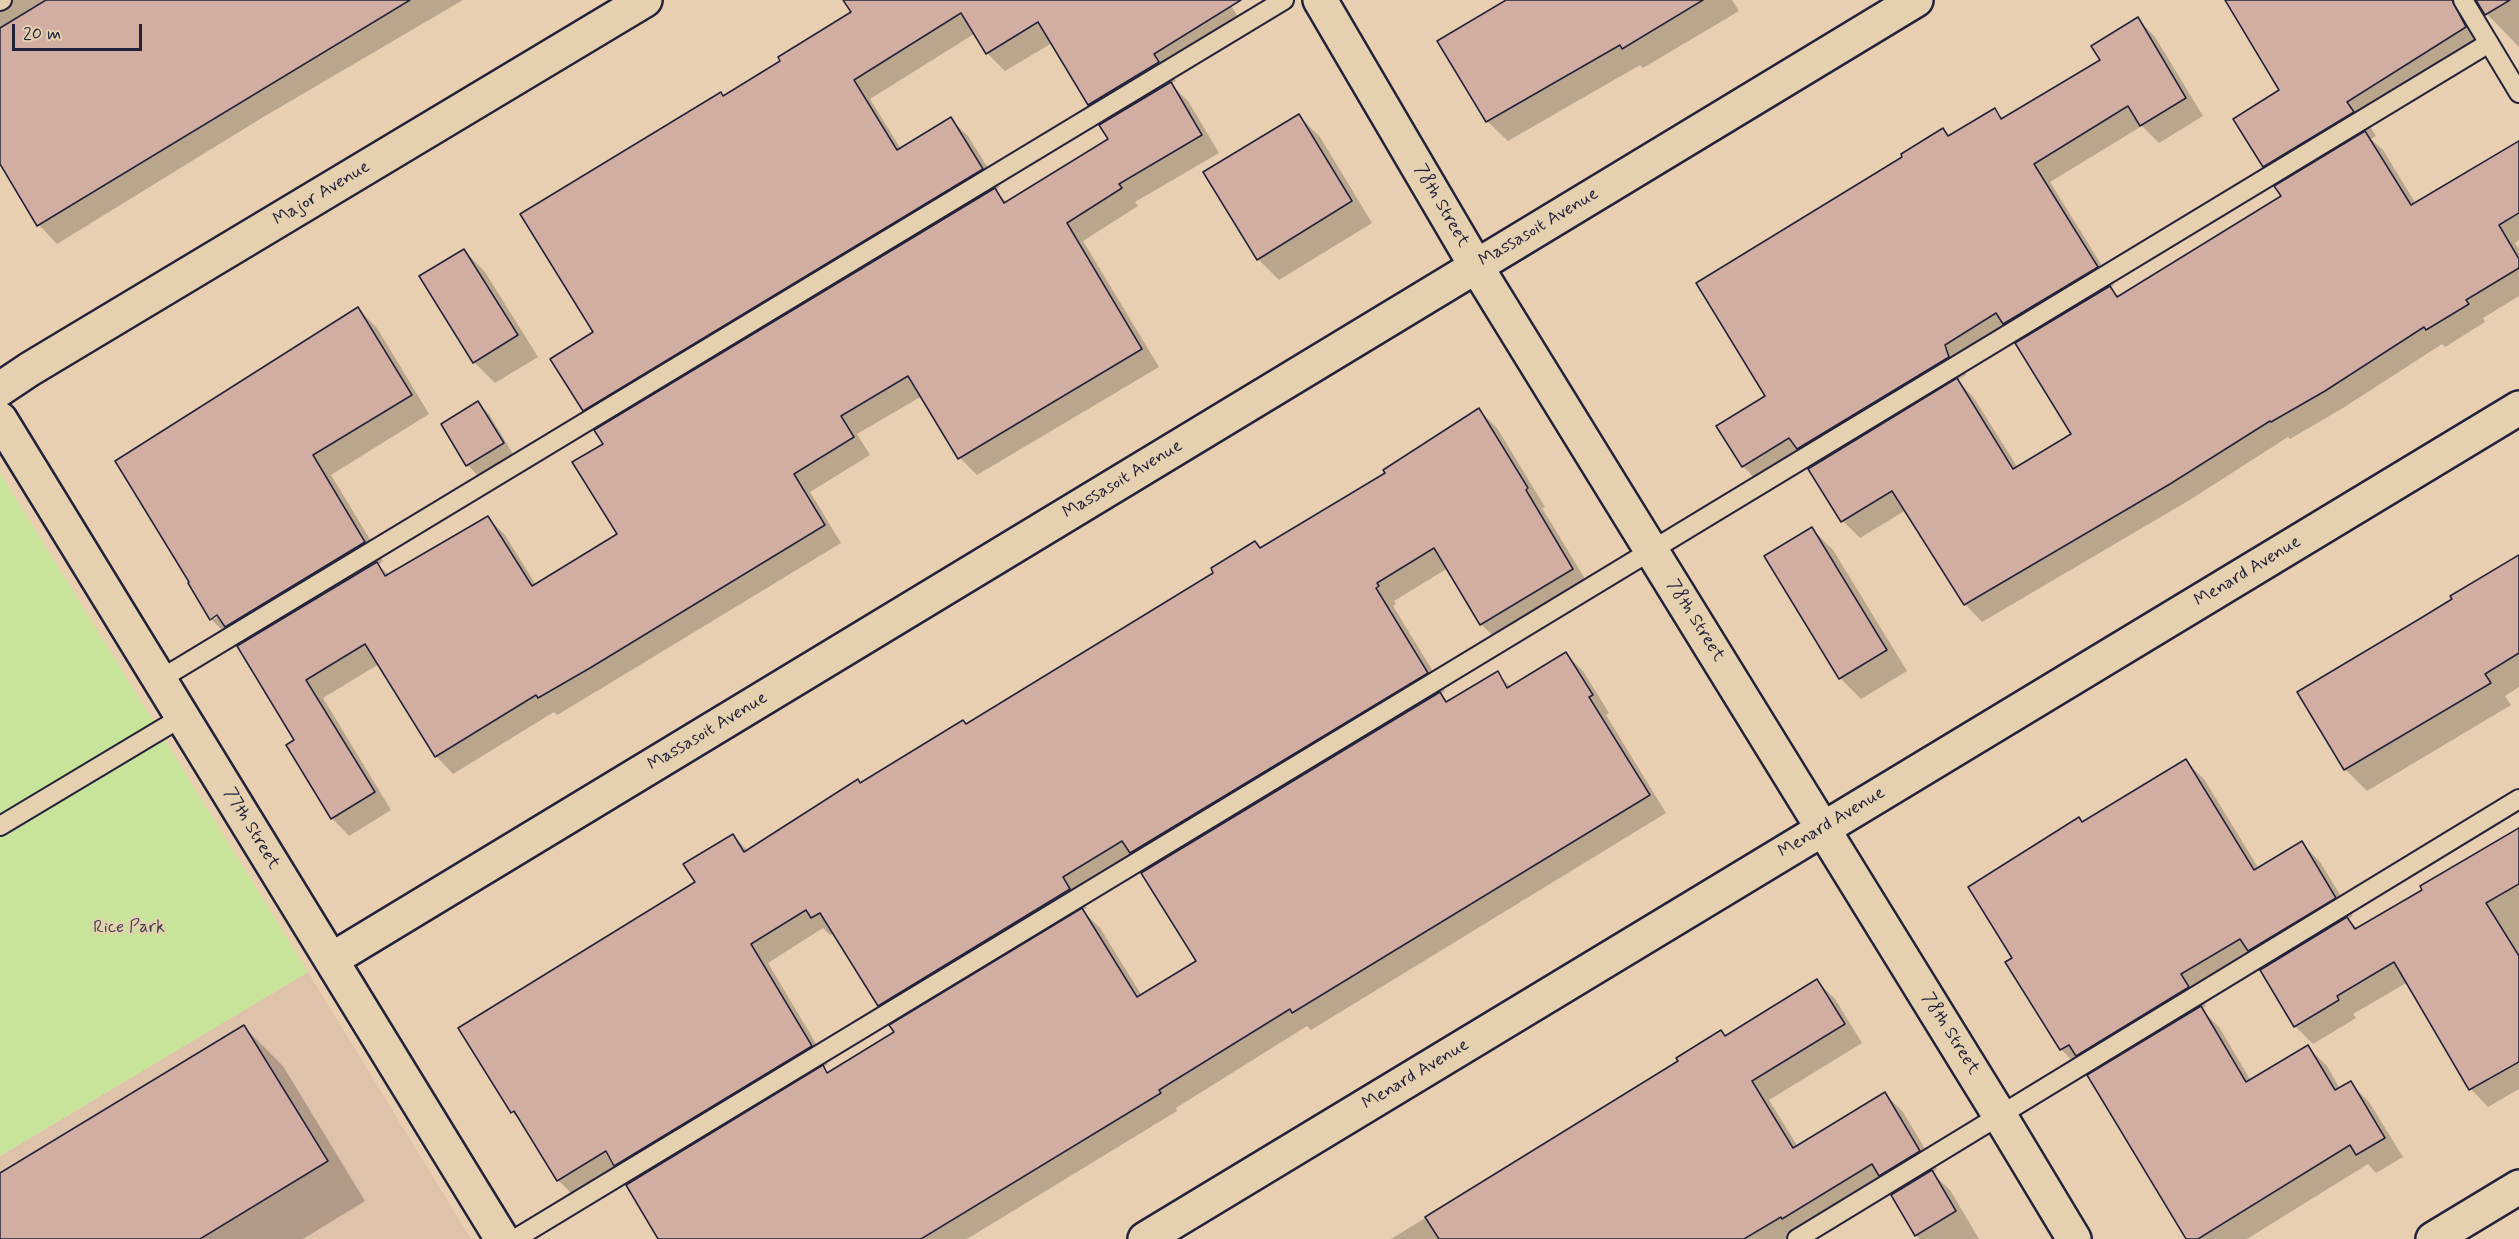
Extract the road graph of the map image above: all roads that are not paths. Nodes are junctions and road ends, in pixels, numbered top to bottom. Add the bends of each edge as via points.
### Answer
1 (645, 0) edge
2 (1284, 0) edge
3 (1320, 0) edge
4 (1916, 0) edge
5 (2463, 0) edge
6 (2488, 43) junction
7 (2519, 93) edge
8 (1476, 266) junction
9 (0, 389) edge
10 (2519, 408) edge
11 (0, 420) edge
12 (1651, 550) junction
13 (159, 680) junction
14 (182, 717) junction
15 (2519, 800) edge
16 (0, 826) edge
17 (1822, 829) junction
18 (331, 960) junction
19 (2000, 1116) junction
20 (2519, 1187) edge
21 (502, 1239) edge
22 (515, 1239) edge
23 (1145, 1239) edge
24 (1797, 1239) edge
25 (2074, 1239) edge
26 (2433, 1239) edge

1 - 9 street, Major Avenue
2 - 13 lane
3 - 8 street, 78th Street
4 - 8 street, Massasoit Avenue
5 - 6 lane
6 - 7 lane
6 - 12 lane
8 - 12 street, 78th Street
8 - 18 street, Massasoit Avenue
10 - 17 street, Menard Avenue
11 - 13 street, 77th Street
12 - 17 street, 78th Street
12 - 22 lane
13 - 14 street, 77th Street
14 - 16 lane
14 - 18 street, 77th Street
15 - 19 lane
17 - 19 street, 78th Street
17 - 23 street, Menard Avenue
18 - 21 street, 77th Street
19 - 24 lane
19 - 25 street, 78th Street
20 - 26 street

